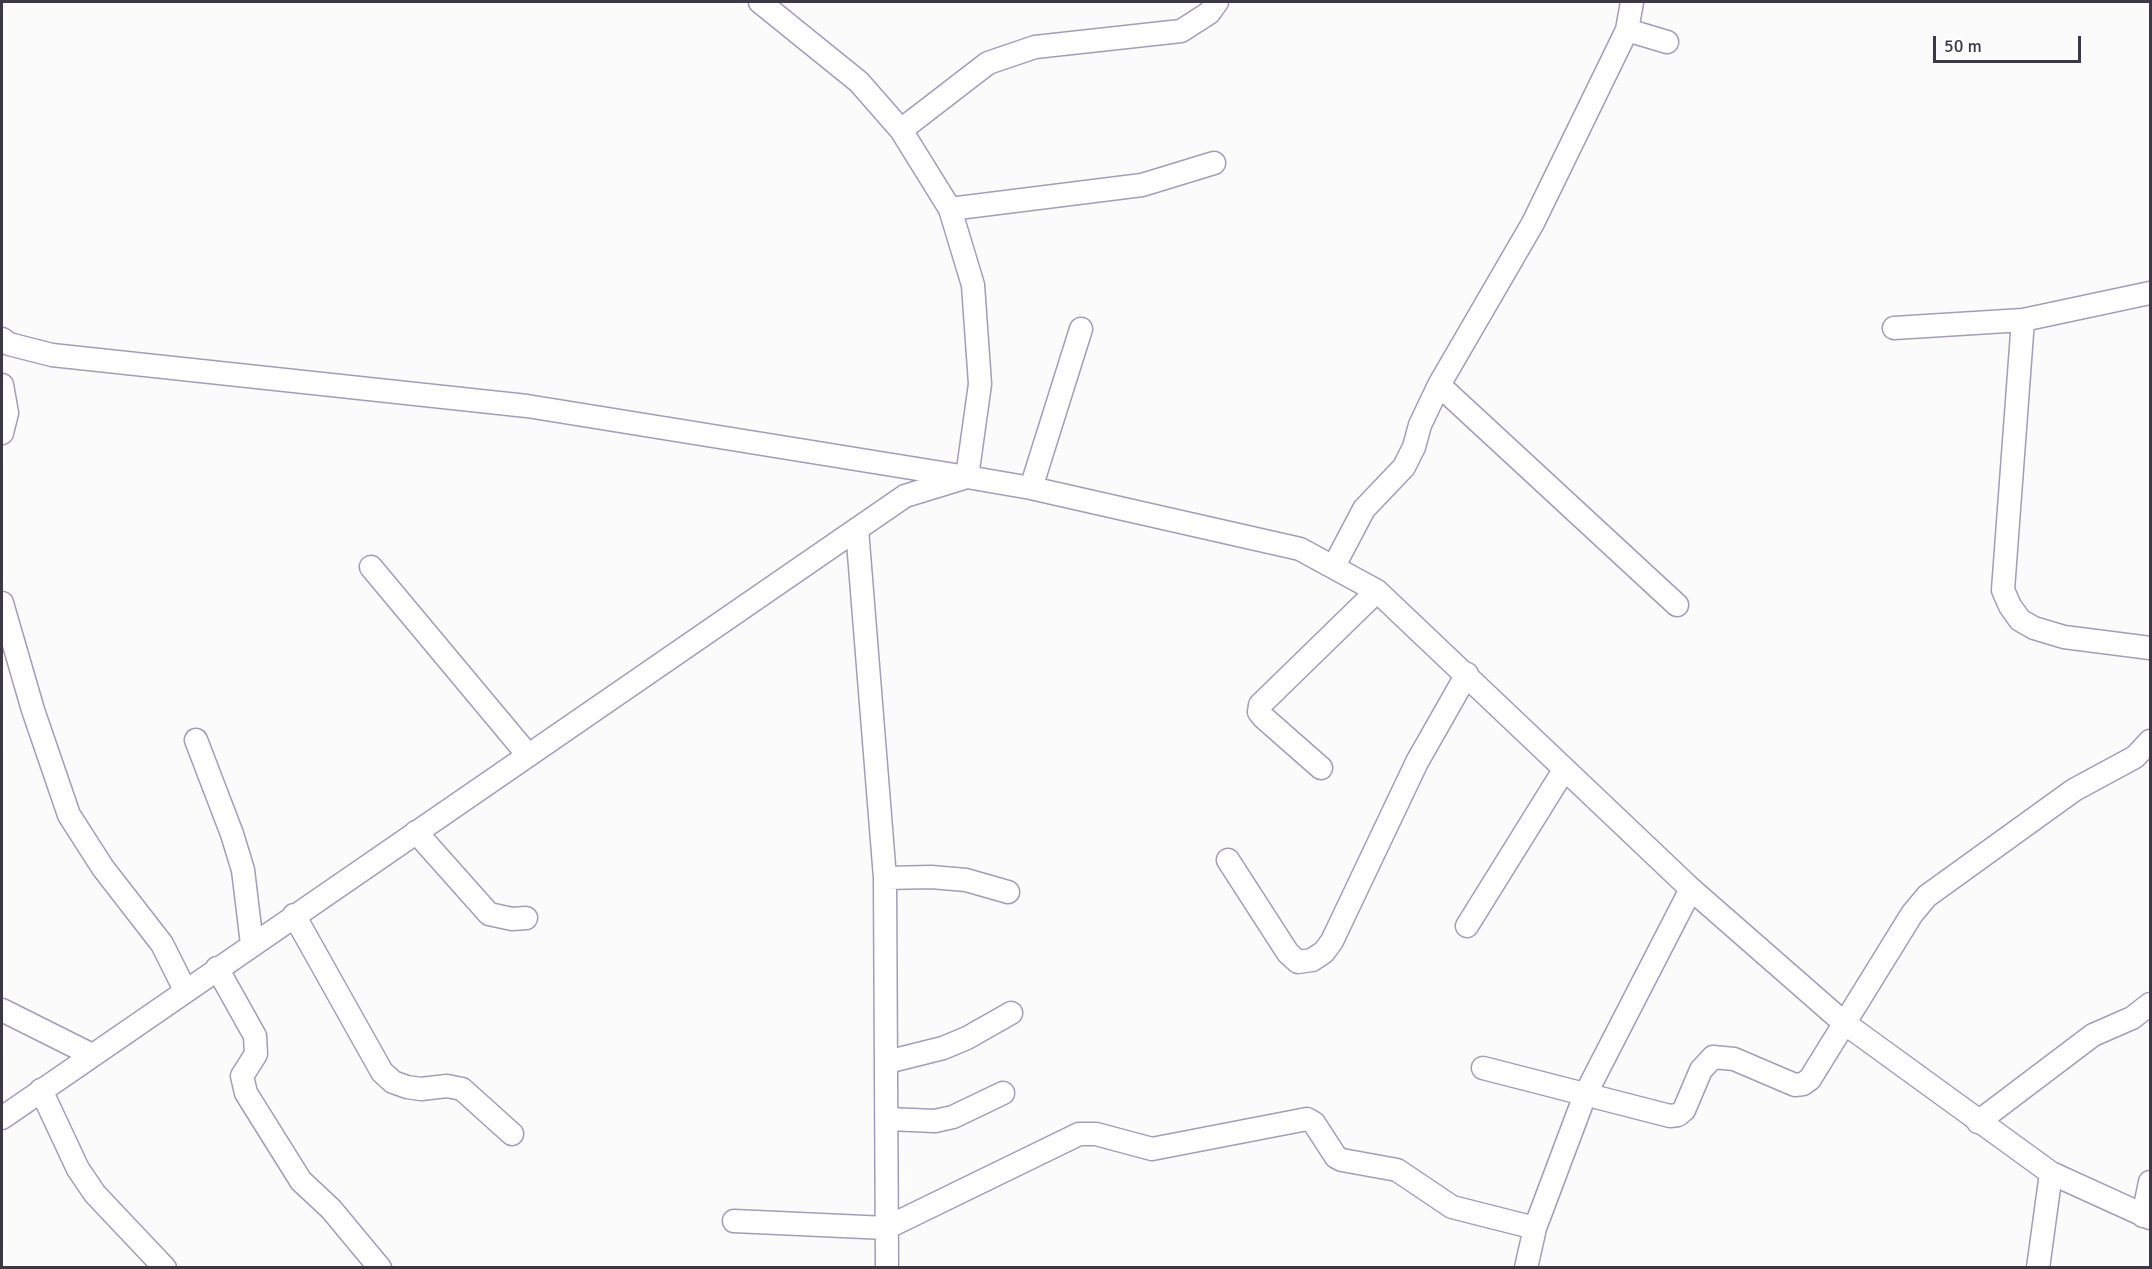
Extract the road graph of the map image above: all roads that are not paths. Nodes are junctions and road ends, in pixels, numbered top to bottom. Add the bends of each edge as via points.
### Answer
1 (760, 2) edge
2 (1217, 2) edge
3 (1632, 2) edge
4 (1627, 30) junction
5 (1667, 42) dead end
6 (901, 130) junction
7 (1214, 163) dead end
8 (950, 209) junction
9 (2151, 293) edge
10 (2023, 320) junction
11 (1894, 328) dead end
12 (1081, 329) dead end
13 (2, 339) edge
14 (2, 385) edge
15 (1439, 385) junction
16 (2, 433) edge
17 (967, 477) junction
18 (1031, 488) junction
19 (857, 529) junction
20 (1334, 566) junction
21 (371, 567) dead end
22 (1377, 591) junction
23 (2, 603) edge
24 (1677, 605) dead end
25 (2151, 648) edge
26 (1467, 674) junction
27 (196, 740) dead end
28 (2151, 741) edge
29 (528, 755) junction
30 (1321, 768) dead end
31 (1564, 770) junction
32 (416, 832) junction
33 (1228, 860) dead end
34 (885, 878) junction
35 (1691, 890) junction
36 (1008, 892) dead end
37 (294, 915) junction
38 (526, 918) dead end
39 (1467, 926) dead end
40 (252, 944) junction
41 (217, 968) junction
42 (184, 990) junction
43 (2151, 1004) edge
44 (2, 1010) edge
45 (1011, 1013) dead end
46 (1843, 1022) junction
47 (92, 1055) junction
48 (887, 1062) junction
49 (1483, 1068) dead end
50 (41, 1090) junction
51 (1003, 1093) dead end
52 (1585, 1095) junction
53 (2, 1118) edge
54 (888, 1119) junction
55 (1978, 1122) junction
56 (512, 1134) dead end
57 (2051, 1173) junction
58 (2151, 1182) edge
59 (2147, 1217) edge
60 (734, 1221) dead end
61 (886, 1228) junction
62 (1535, 1228) junction
63 (1529, 1265) edge
64 (165, 1268) edge
65 (380, 1268) edge
66 (887, 1268) edge
67 (2038, 1268) edge

1 - 6 street via 859,82
2 - 6 street via 1209,13 1181,31 1035,47 987,63
3 - 4 street
4 - 5 street
4 - 15 street via 1533,223
6 - 8 street
7 - 8 street via 1142,185
8 - 17 street via 973,285 980,384
9 - 10 street
10 - 11 street
10 - 25 street via 2003,590 2020,620 2034,628 2064,637
12 - 18 street
13 - 17 street via 52,355 527,406
14 - 16 street via 7,413
15 - 20 street via 1404,467 1364,509
15 - 24 street
17 - 18 street
17 - 19 street via 905,496
18 - 20 street via 1300,549
19 - 29 street
19 - 34 street
20 - 22 street
21 - 29 street
22 - 26 street
22 - 30 street via 1260,705 1263,717
23 - 42 street via 69,815 103,868 162,944
26 - 31 street
26 - 33 street via 1416,762 1324,952 1312,960 1298,962 1288,953
27 - 40 street via 243,870
28 - 46 street via 2135,757 2074,790 1927,896
29 - 32 street
31 - 35 street
31 - 39 street
32 - 37 street
32 - 38 street via 489,914
34 - 36 street via 966,880
34 - 48 street
35 - 46 street
35 - 52 street
37 - 40 street
37 - 56 street via 382,1072 406,1087 462,1089
40 - 41 street
41 - 42 street
41 - 65 street via 257,1044 256,1054 243,1076 246,1093 301,1181 331,1209
42 - 47 street
43 - 55 street via 2132,1018 2093,1035
44 - 47 street
45 - 48 street via 943,1048
46 - 52 street via 1810,1079 1803,1084 1795,1085 1734,1059 1713,1057 1701,1070 1684,1110 1678,1115
46 - 55 street
47 - 50 street
48 - 54 street
49 - 52 street
50 - 53 street
50 - 64 street via 78,1168 95,1194
51 - 54 street via 953,1117 935,1121
52 - 62 street
54 - 61 street
55 - 57 street
57 - 59 street
57 - 67 street
58 - 59 street
60 - 61 street
61 - 62 street via 1079,1134 1096,1134 1152,1149 1307,1119 1341,1160 1397,1170 1452,1207
61 - 66 street
62 - 63 street

